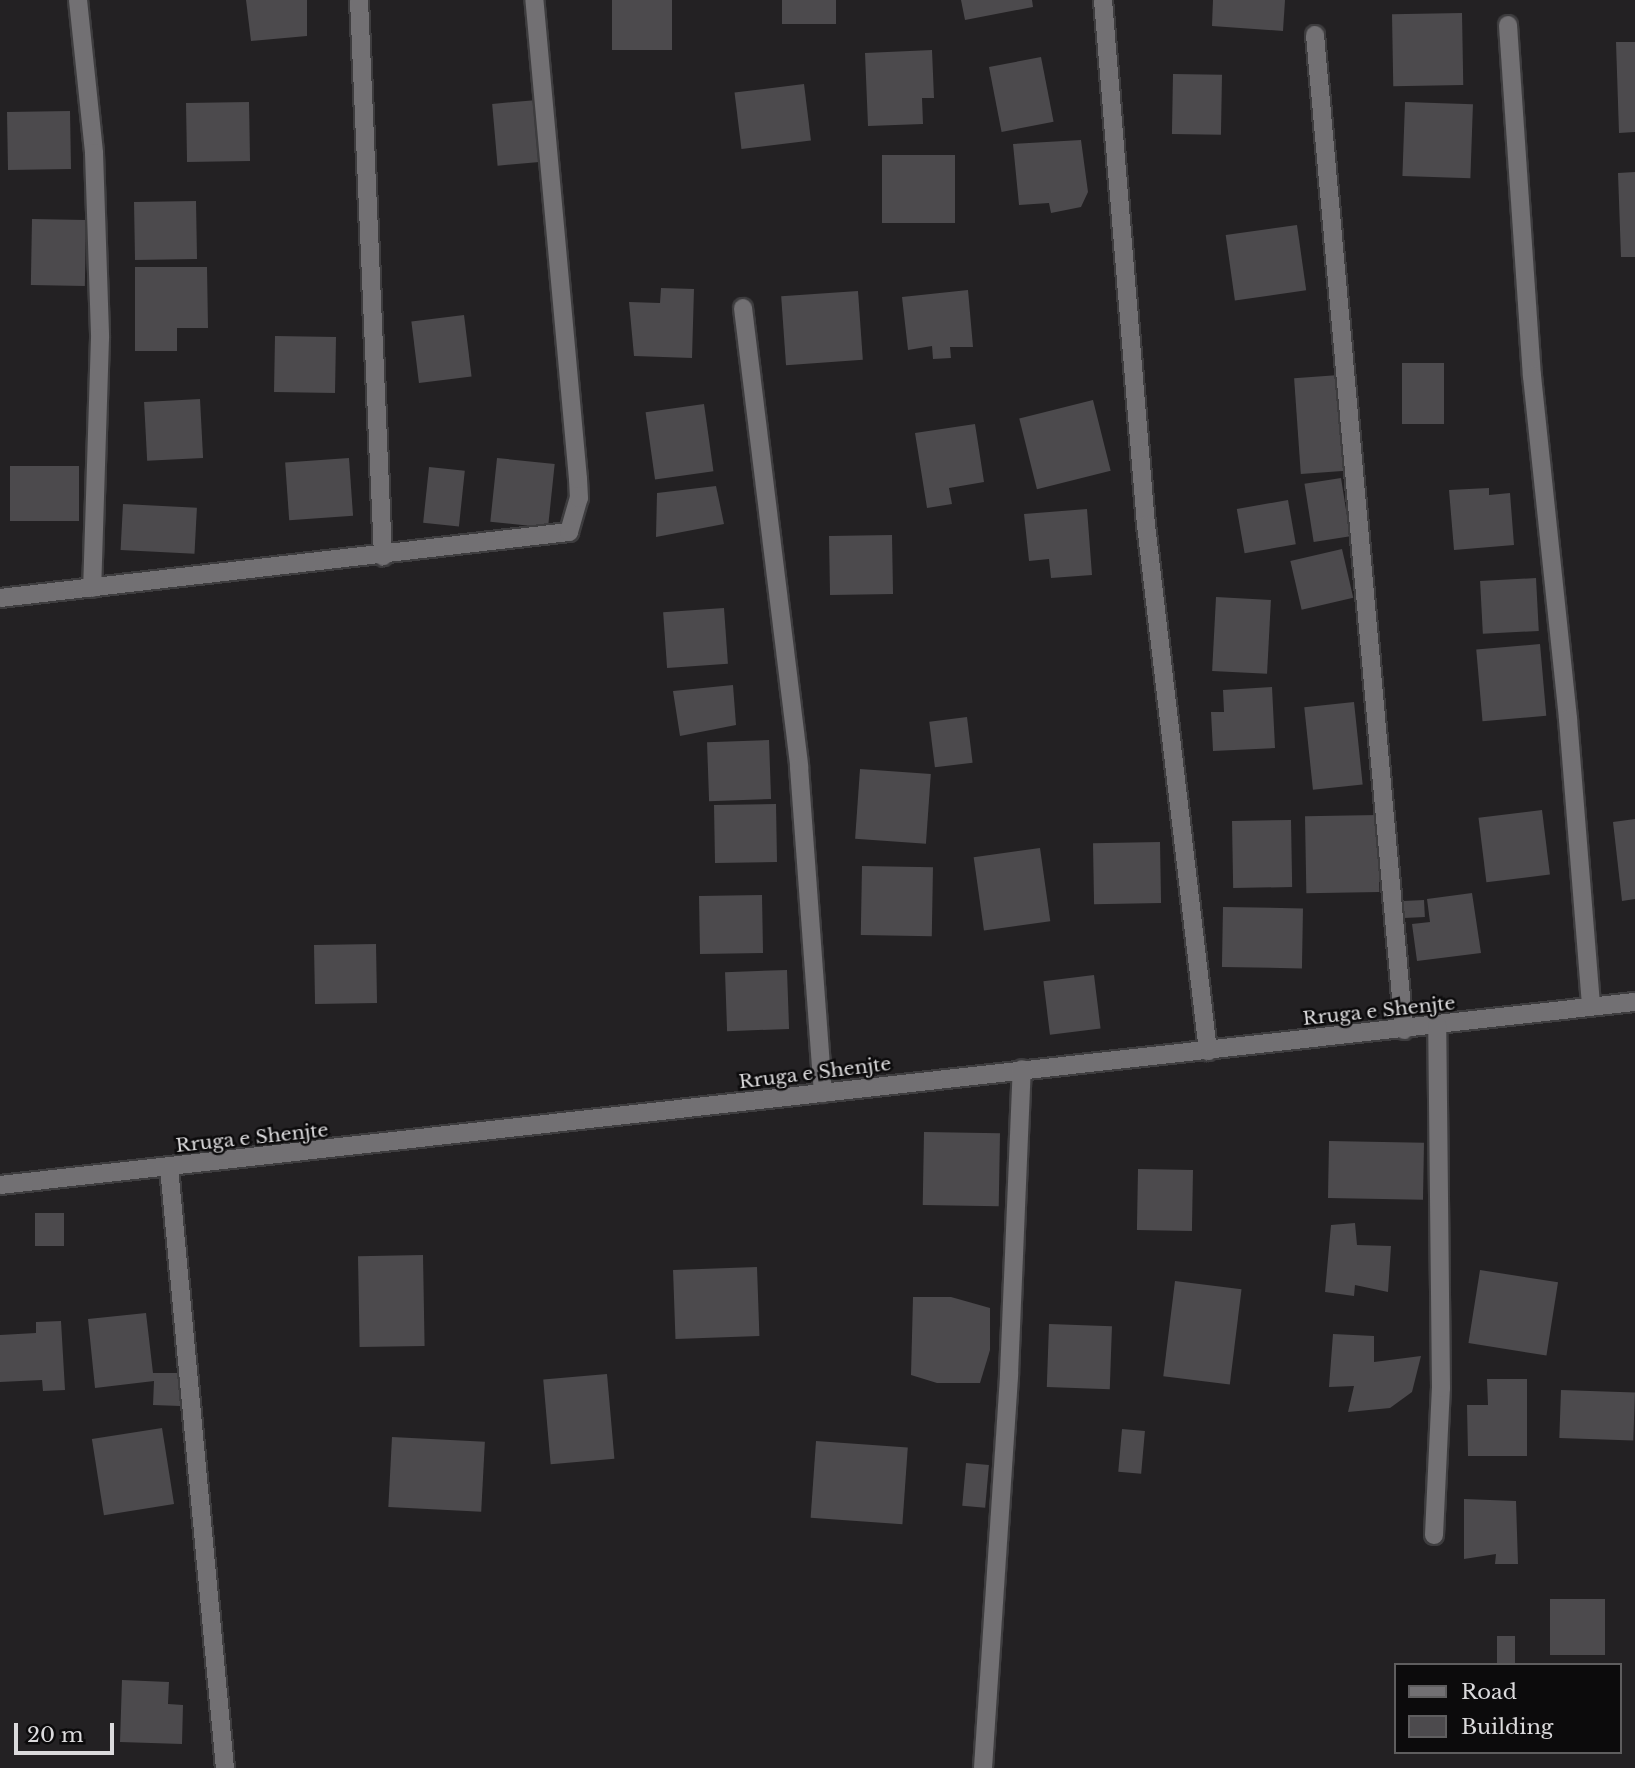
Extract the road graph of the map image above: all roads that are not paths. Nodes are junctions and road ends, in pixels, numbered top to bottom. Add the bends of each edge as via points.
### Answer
1 (78, 0) edge
2 (359, 0) edge
3 (534, 0) edge
4 (1104, 0) edge
5 (1508, 25) dead end
6 (1315, 35) dead end
7 (743, 308) dead end
8 (383, 556) junction
9 (92, 588) junction
10 (0, 598) edge
11 (1635, 1002) edge
12 (1591, 1006) junction
13 (1437, 1026) junction
14 (1404, 1030) junction
15 (1208, 1051) junction
16 (1022, 1069) junction
17 (823, 1093) junction
18 (170, 1167) junction
19 (0, 1185) edge
20 (1434, 1535) dead end
21 (225, 1768) edge
22 (983, 1768) edge

1 - 9 street via 94,153 100,338
2 - 8 street
3 - 8 street via 578,479 575,519 569,532 558,537
4 - 15 street via 1146,525
5 - 12 street via 1532,376 1568,719
6 - 14 street
7 - 17 street via 799,767
8 - 9 street
9 - 10 street
11 - 12 street, Rruga e Shenjte
12 - 13 street, Rruga e Shenjte
13 - 14 street, Rruga e Shenjte
13 - 20 street via 1441,1388
14 - 15 street, Rruga e Shenjte
15 - 16 street, Rruga e Shenjte
16 - 17 street, Rruga e Shenjte
16 - 22 street via 1009,1374
17 - 18 street, Rruga e Shenjte
18 - 19 street, Rruga e Shenjte
18 - 21 street

